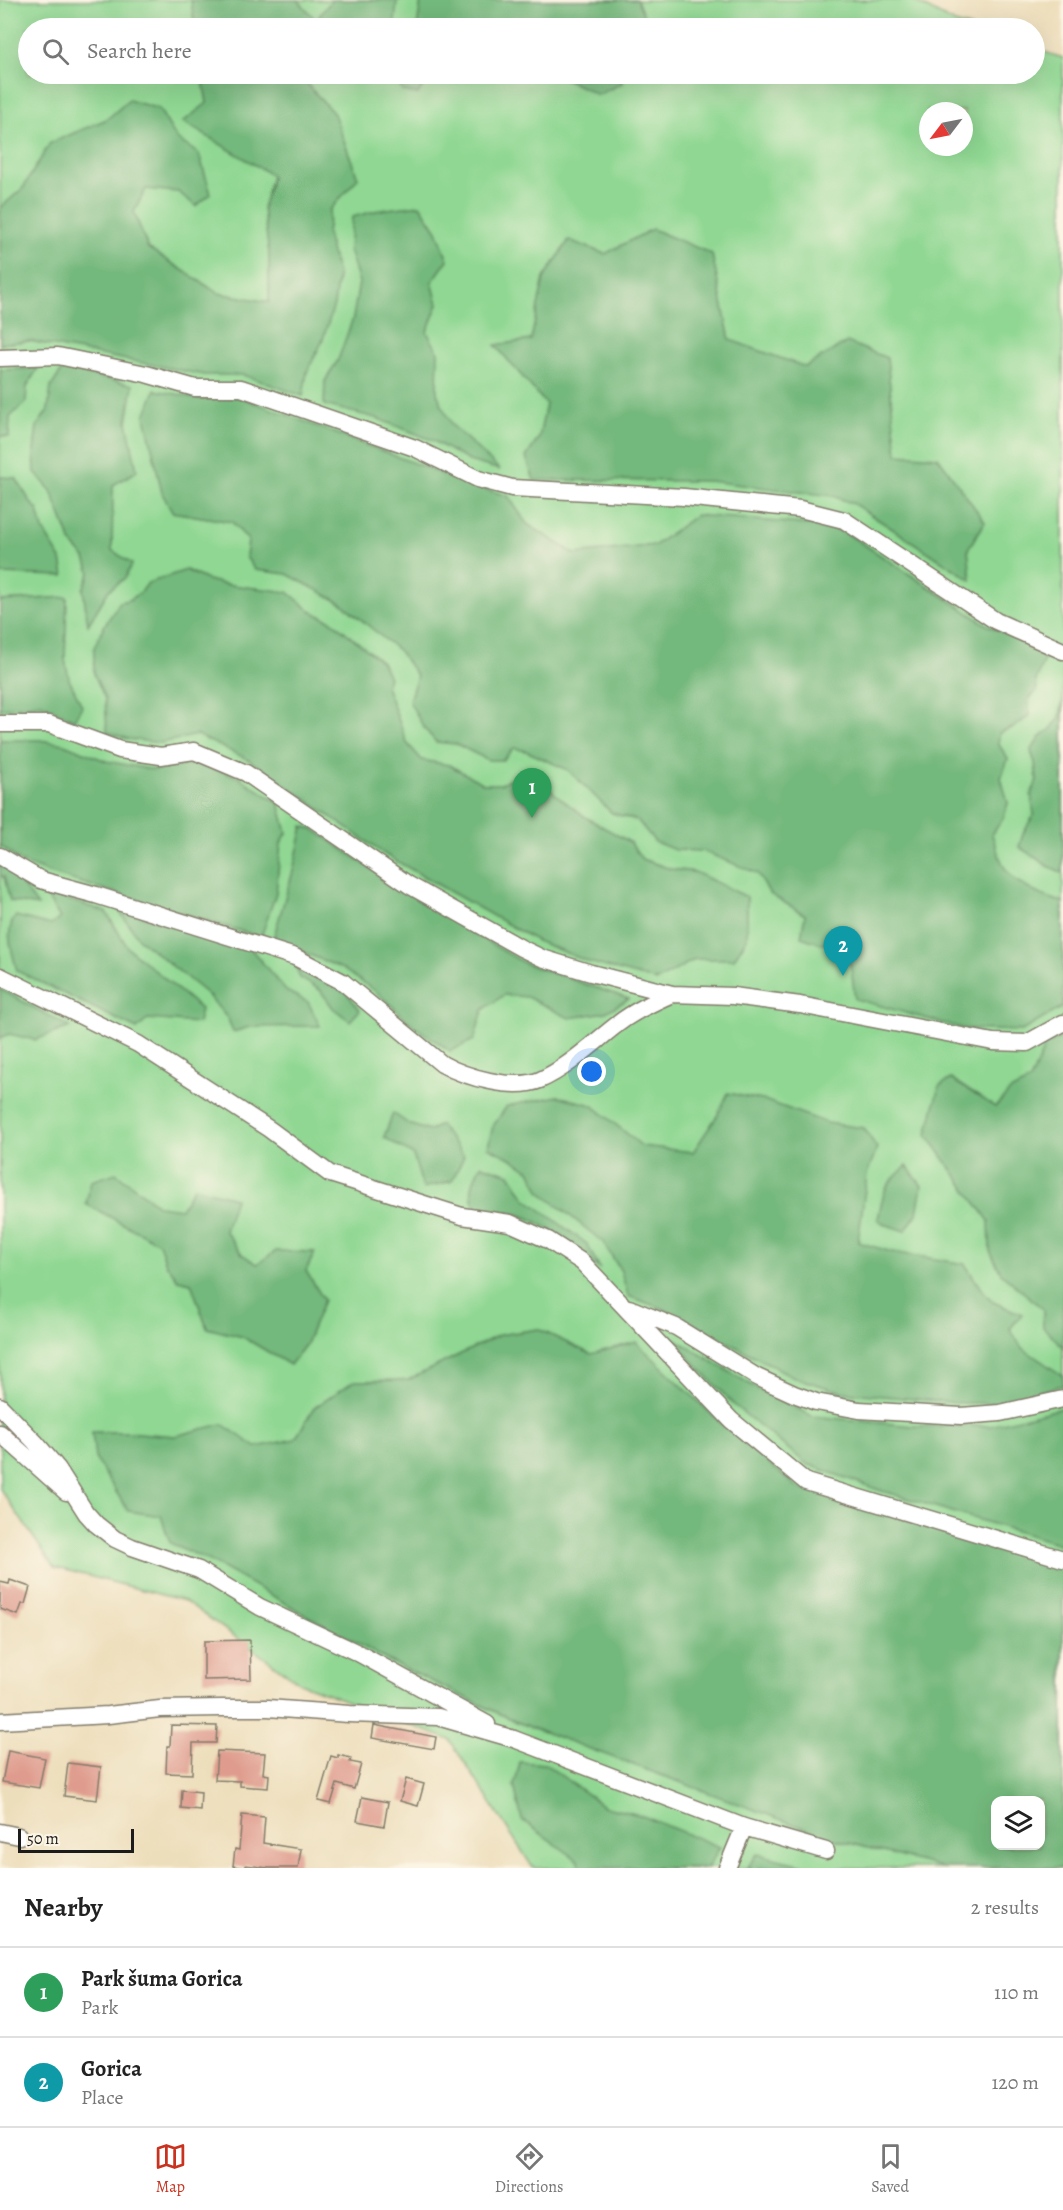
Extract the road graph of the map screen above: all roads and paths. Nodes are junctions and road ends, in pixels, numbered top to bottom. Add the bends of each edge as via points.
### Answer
1 (0, 358) edge
2 (1063, 651) edge
3 (0, 724) edge
4 (0, 856) edge
5 (0, 976) edge
6 (672, 994) junction
7 (1063, 1023) edge
8 (622, 1306) junction
9 (1063, 1399) edge
10 (0, 1406) edge
11 (0, 1433) edge
12 (72, 1495) junction
13 (1063, 1559) edge
14 (0, 1721) edge
15 (514, 1739) junction
16 (744, 1827) junction
17 (0, 1832) edge
18 (20, 1836) dead end
19 (826, 1851) dead end
20 (727, 1868) edge

1 - 2 street via 58,356 195,388 241,388 415,448 478,479 512,488 684,497 800,509 844,520 996,621
3 - 6 street via 49,724 130,752 161,756 194,752 246,773 409,885 521,948 542,958
4 - 6 street via 41,880 295,957 343,981 441,1064 502,1084 538,1081 622,1021
5 - 8 street via 138,1044 269,1129 330,1174 462,1216 510,1223 548,1240 582,1262
6 - 7 street via 732,996 800,1005 993,1042 1027,1043
8 - 9 street via 676,1327 758,1377 816,1402 859,1410 961,1416 1000,1413
8 - 13 street via 731,1420 806,1482
10 - 12 street via 50,1460
11 - 12 street
12 - 15 street via 96,1524 124,1544 199,1570 260,1607 360,1654
14 - 15 street via 160,1709 268,1708 438,1717
15 - 16 street
16 - 19 street
16 - 20 street
17 - 18 street

